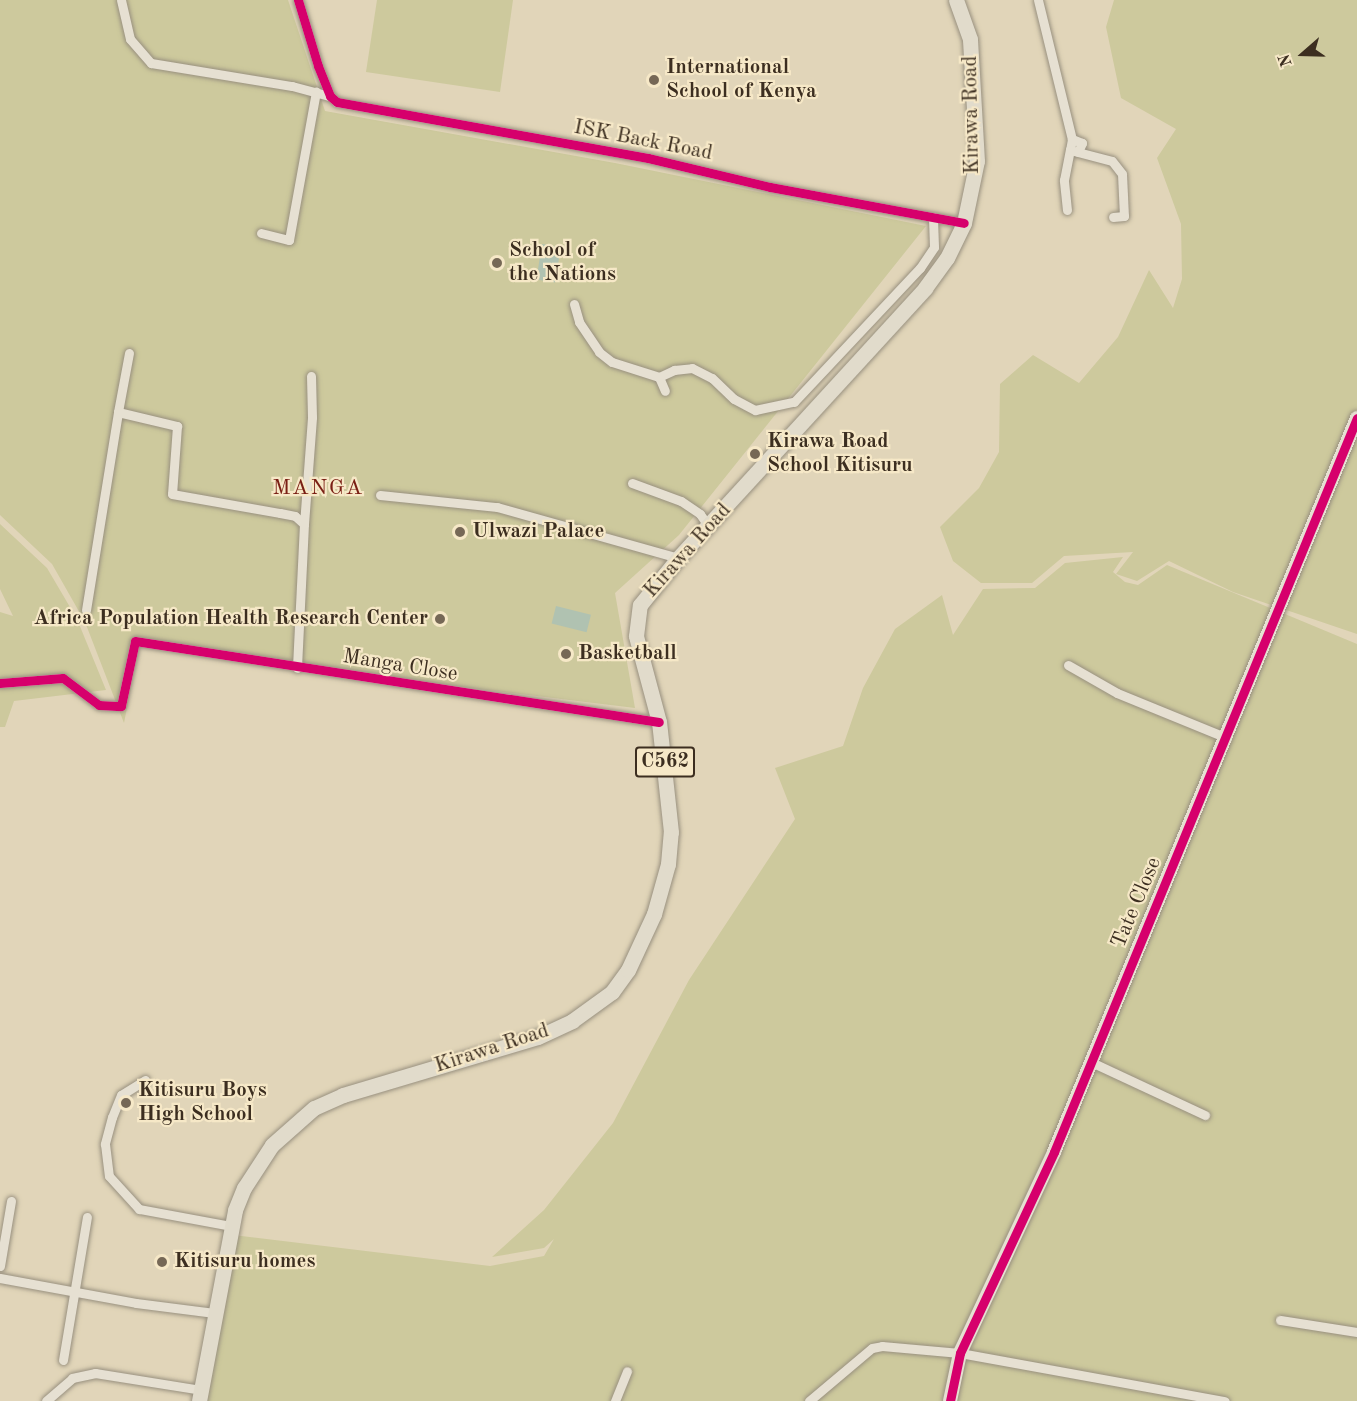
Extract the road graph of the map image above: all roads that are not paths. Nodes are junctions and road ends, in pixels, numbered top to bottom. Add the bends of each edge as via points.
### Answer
1 (121, 0) edge
2 (297, 0) edge
3 (956, 0) edge
4 (1038, 0) edge
5 (332, 91) junction
6 (316, 92) junction
7 (1074, 151) junction
8 (1067, 210) dead end
9 (933, 217) junction
10 (1113, 217) dead end
11 (964, 223) junction
12 (261, 233) dead end
13 (574, 304) dead end
14 (129, 353) dead end
15 (311, 376) dead end
16 (659, 377) junction
17 (665, 391) dead end
18 (118, 412) junction
19 (1357, 418) edge
20 (632, 483) dead end
21 (380, 495) dead end
22 (304, 524) junction
23 (709, 527) junction
24 (678, 558) junction
25 (86, 610) dead end
26 (1068, 665) dead end
27 (297, 668) junction
28 (0, 683) edge
29 (659, 722) junction
30 (1227, 738) junction
31 (1089, 1061) junction
32 (145, 1080) dead end
33 (1205, 1115) dead end
34 (11, 1201) dead end
35 (87, 1217) dead end
36 (231, 1226) junction
37 (0, 1266) edge
38 (0, 1278) edge
39 (72, 1291) junction
40 (214, 1313) junction
41 (1280, 1320) dead end
42 (1357, 1332) edge
43 (960, 1353) junction
44 (63, 1360) dead end
45 (627, 1371) dead end
46 (200, 1396) edge
47 (46, 1401) edge
48 (615, 1401) edge
49 (809, 1401) edge
50 (950, 1401) edge
51 (1225, 1401) edge

1 - 6 street, ISK Back Road via 130,39 152,63
2 - 5 street
3 - 11 main road, Kirawa Road / C562 via 970,39 977,130 976,171
4 - 7 street via 1072,139 1082,142
5 - 6 street, ISK Back Road
5 - 9 street, ISK Back Road via 354,107 648,158 770,187
6 - 12 street via 289,240
7 - 8 street via 1064,180
7 - 10 street via 1112,161 1122,174 1124,216
9 - 11 street, ISK Back Road
9 - 16 street via 934,247 920,268 794,402 755,410 692,368
11 - 23 main road, Kirawa Road / C562 via 947,258 925,288
13 - 16 street via 579,322 599,352 612,362
14 - 18 street
15 - 22 street
16 - 17 street
18 - 22 street via 177,426 172,494 295,516
18 - 25 street
19 - 30 street, Tate Close
20 - 23 street via 681,501 700,514
21 - 24 street via 497,507
22 - 27 street
23 - 24 main road, Kirawa Road / C562
24 - 29 main road, Kirawa Road / C562 via 645,596 636,625
26 - 30 street via 1117,693
27 - 28 street, Manga Close via 135,641 121,706 99,705 63,678
27 - 29 street, Manga Close
29 - 36 main road, Kirawa Road / C562 via 671,811 669,864 641,944 612,992 586,1013 538,1037 389,1078 314,1108 292,1124 258,1162
30 - 31 street, Tate Close
31 - 33 street
31 - 43 street, Tate Close via 1054,1152
32 - 36 street via 121,1095 112,1117 105,1144 109,1176 140,1209
34 - 37 street
35 - 39 street
36 - 40 main road, Kirawa Road / C562
38 - 39 street
39 - 40 street
39 - 44 street
40 - 46 main road, Kirawa Road / C562
41 - 42 street
43 - 49 street via 872,1348
43 - 50 street, Tate Close
43 - 51 street
45 - 48 street
46 - 47 street via 95,1373 72,1378

